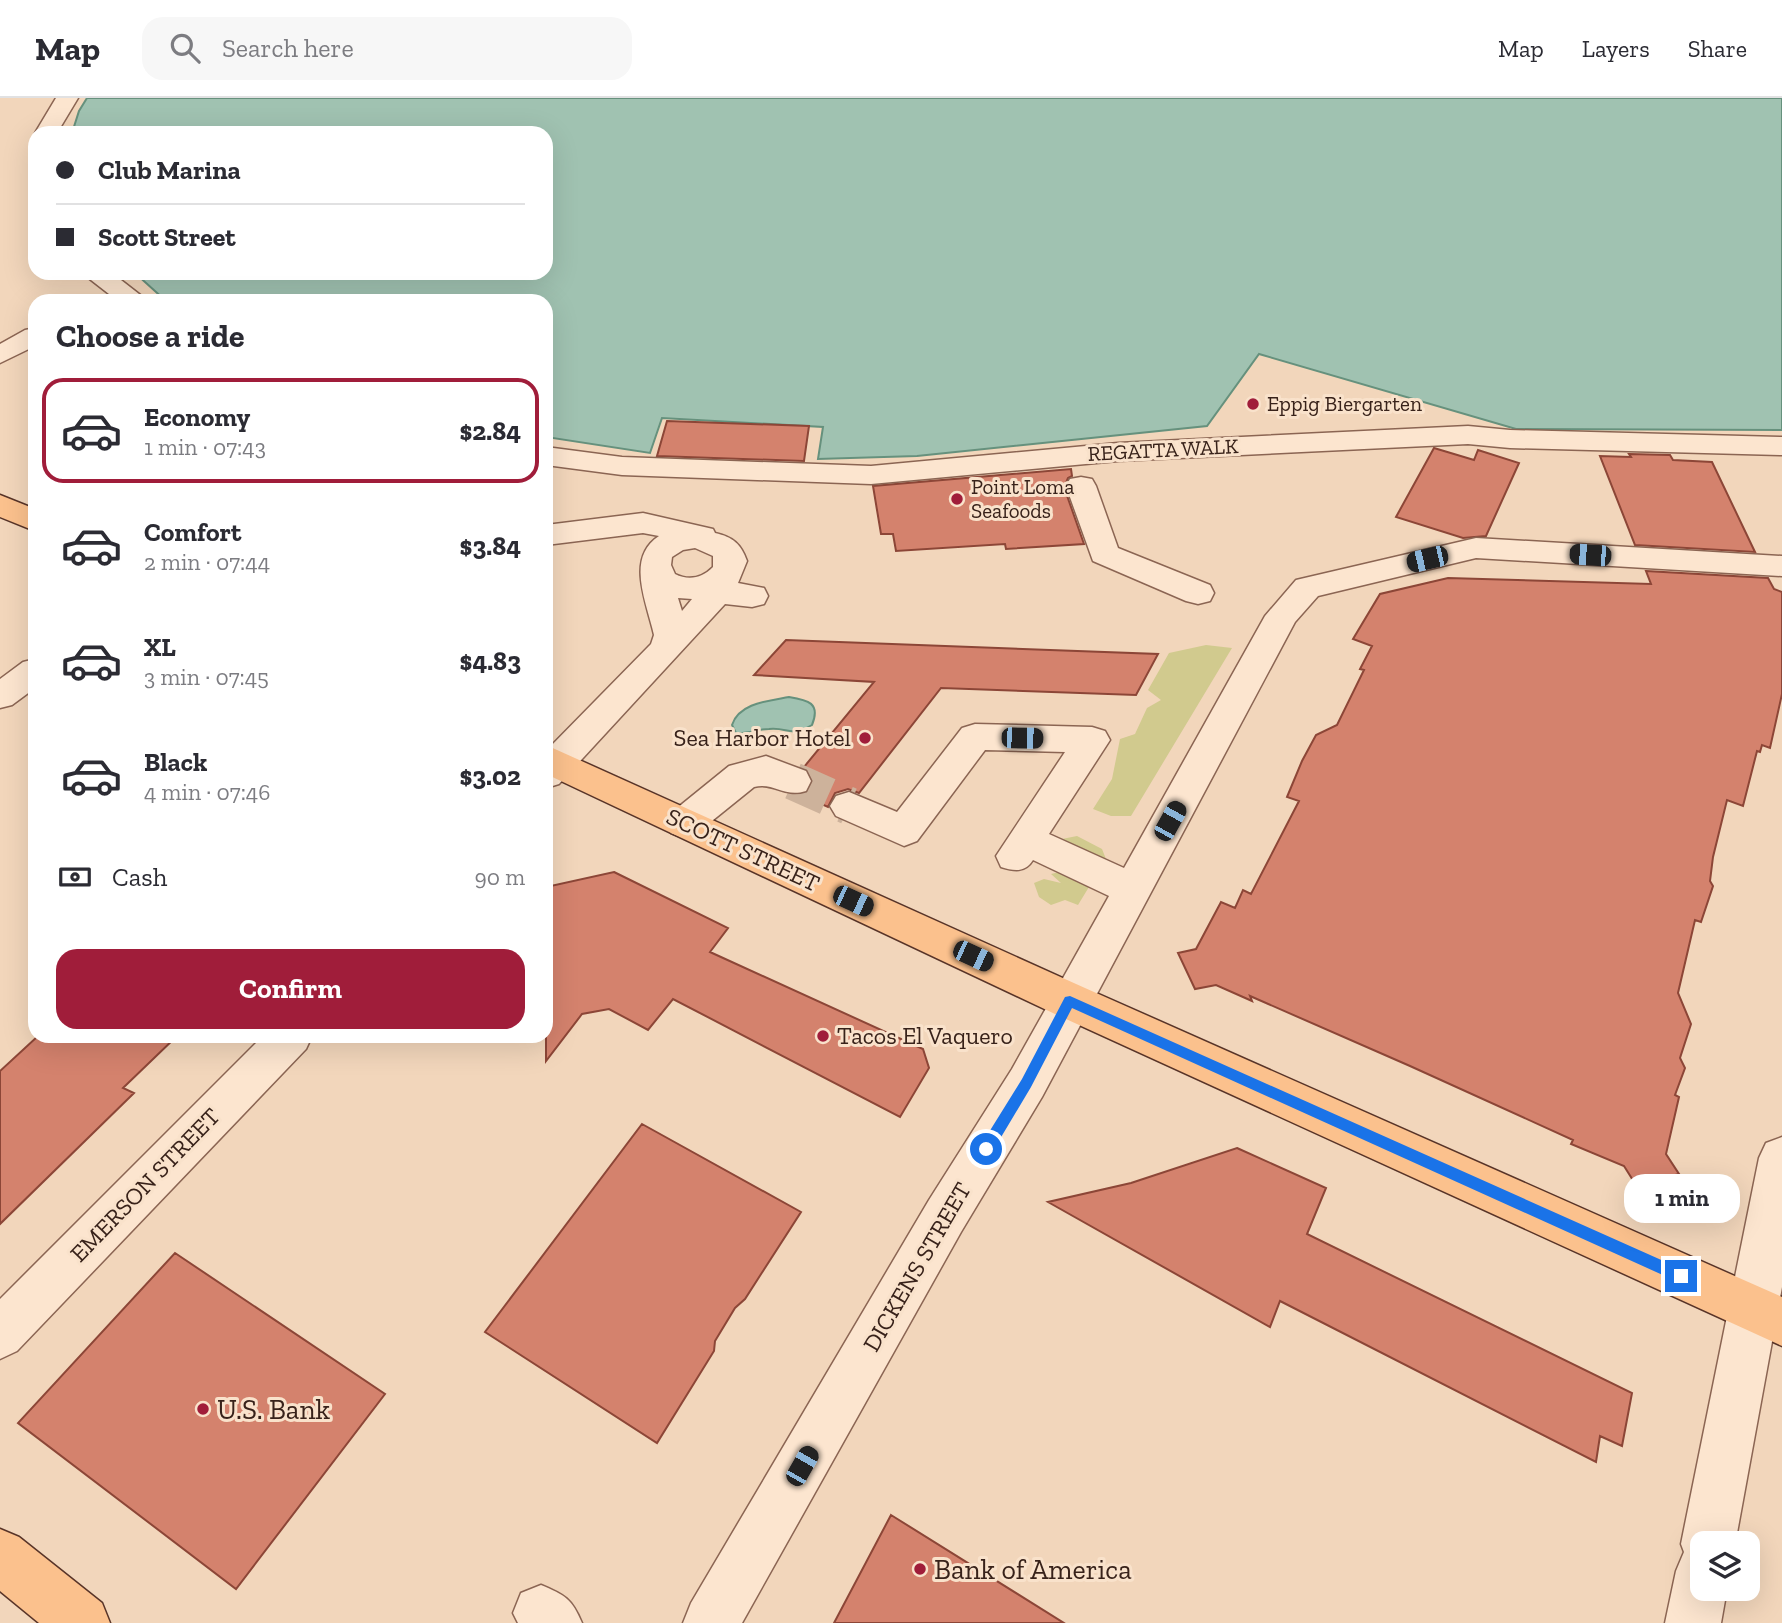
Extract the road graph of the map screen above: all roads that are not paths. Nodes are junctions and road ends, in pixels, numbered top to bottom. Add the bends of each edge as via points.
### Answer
1 (67, 98) edge
2 (50, 126) edge
3 (105, 280) edge
4 (125, 294) edge
5 (15, 333) edge
6 (0, 355) edge
7 (1782, 446) edge
8 (553, 457) edge
9 (1082, 486) dead end
10 (0, 505) edge
11 (28, 518) edge
12 (553, 534) edge
13 (710, 539) junction
14 (1782, 566) edge
15 (656, 573) junction
16 (709, 591) junction
17 (1198, 593) dead end
18 (752, 596) dead end
19 (666, 649) junction
20 (28, 676) edge
21 (0, 696) edge
22 (553, 762) edge
23 (553, 766) edge
24 (793, 781) tunnel mouth
25 (849, 806) tunnel mouth
26 (684, 823) junction
27 (1132, 889) junction
28 (1070, 1001) junction
29 (284, 1043) edge
30 (1782, 1158) edge
31 (1768, 1315) edge
32 (0, 1334) edge
33 (1711, 1531) edge
34 (0, 1556) edge
35 (1697, 1601) edge
36 (82, 1623) edge
37 (711, 1623) edge
38 (1693, 1623) edge

1 - 2 street
3 - 4 street
5 - 6 street
7 - 8 street, REGATTA WALK via 1468,435 1118,452 871,475 622,466
9 - 17 street via 1104,554
10 - 11 main road
12 - 13 street via 643,523
13 - 15 street via 667,545 654,563
13 - 16 street via 730,552 732,562
14 - 27 street, DICKENS STREET via 1476,548 1295,589
15 - 16 street via 663,582
15 - 19 street via 671,635
16 - 18 street via 727,599
16 - 19 street
19 - 22 street
20 - 21 street
23 - 26 main road, SCOTT STREET
24 - 26 street via 766,770 742,776
25 - 27 street via 904,831 975,737 1092,740 1020,848
26 - 28 main road, SCOTT STREET
27 - 28 street, DICKENS STREET
28 - 31 main road, SCOTT STREET
28 - 37 street, DICKENS STREET via 1027,1083 945,1216
29 - 32 street, EMERSON STREET
30 - 31 street
31 - 33 street
34 - 36 main road
35 - 38 street

